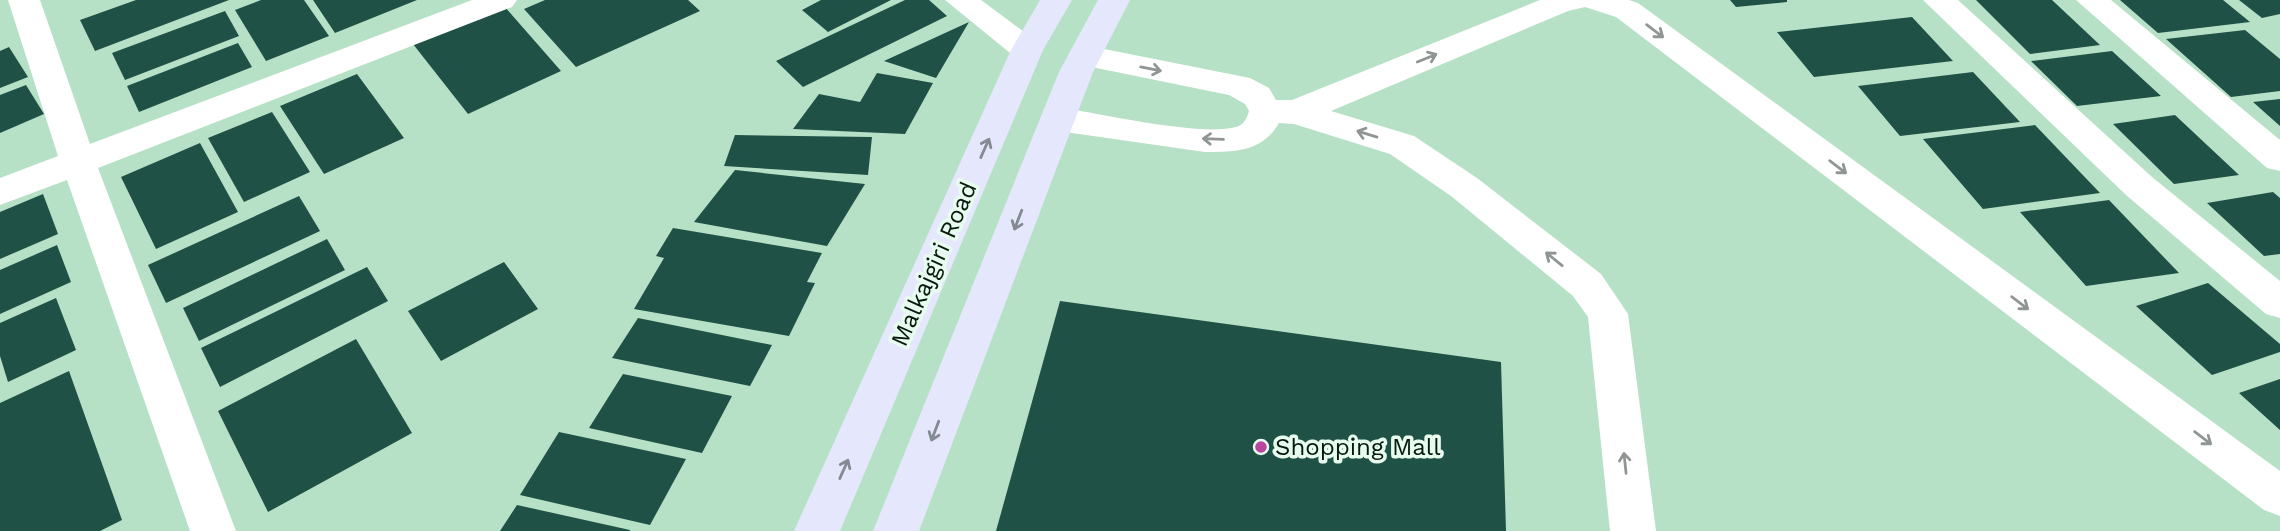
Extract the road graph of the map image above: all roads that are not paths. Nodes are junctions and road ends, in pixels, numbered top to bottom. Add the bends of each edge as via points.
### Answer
1 (24, 0) edge
2 (501, 0) edge
3 (961, 0) edge
4 (1056, 0) edge
5 (1114, 0) edge
6 (1575, 0) edge
7 (1596, 0) edge
8 (1939, 0) edge
9 (2092, 0) edge
10 (1027, 50) junction
11 (1084, 56) junction
12 (1281, 111) junction
13 (1058, 119) junction
14 (2280, 159) edge
15 (78, 162) junction
16 (0, 192) edge
17 (2280, 303) edge
18 (2280, 495) edge
19 (213, 531) edge
20 (817, 531) edge
21 (896, 531) edge
22 (1633, 531) edge

1 - 15 street
2 - 15 street
3 - 10 street
4 - 10 main road, Malkajgiri Road
5 - 11 main road
12 -> 6 street
7 -> 18 street via 1627,10
8 - 17 street via 2139,186
9 - 14 street
20 -> 10 main road, Malkajgiri Road
11 -> 12 street via 1238,86
11 - 13 main road
12 -> 13 street via 1244,138 1215,140
22 -> 12 street via 1608,314 1587,285 1464,187 1402,145
13 -> 21 main road
15 - 16 street
15 - 19 street

